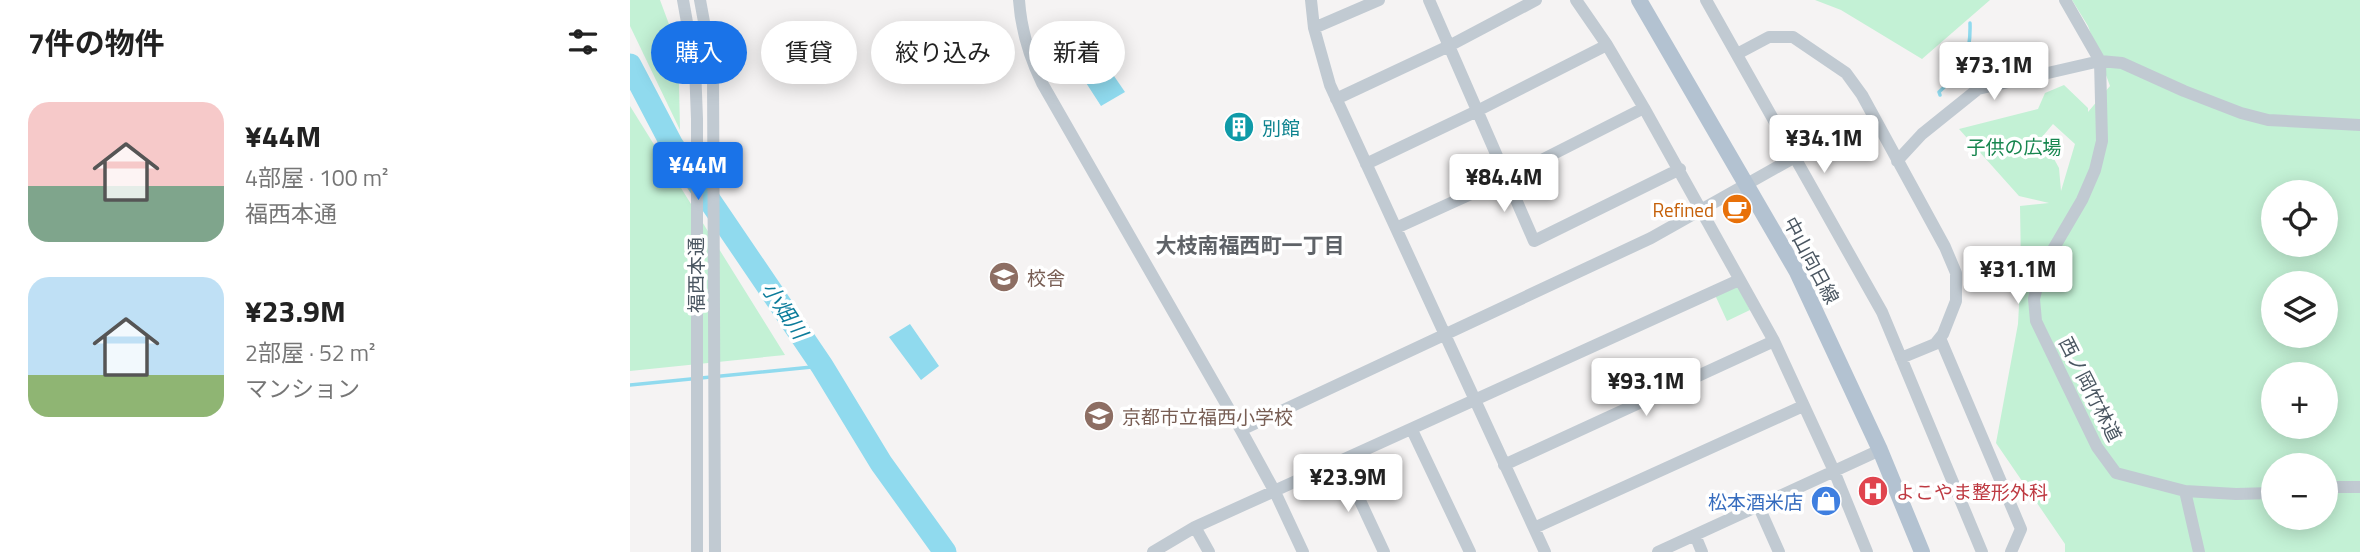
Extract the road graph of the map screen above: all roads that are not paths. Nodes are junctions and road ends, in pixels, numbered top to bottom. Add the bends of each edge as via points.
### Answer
1 (683, 0) edge
2 (700, 0) edge
3 (1019, 0) edge
4 (1311, 0) edge
5 (1379, 0) edge
6 (1429, 0) edge
7 (1536, 0) edge
8 (1576, 0) edge
9 (1639, 0) edge
10 (1706, 0) edge
11 (2065, 0) edge
12 (1314, 28) junction
13 (1607, 45) junction
14 (1449, 46) junction
15 (1737, 54) junction
16 (2100, 61) junction
17 (1336, 99) junction
18 (1644, 108) junction
19 (1477, 111) junction
20 (2360, 125) edge
21 (1795, 157) junction
22 (1897, 161) junction
23 (1366, 164) junction
24 (1680, 169) junction
25 (1506, 178) junction
26 (1747, 185) junction
27 (1703, 210) junction
28 (1396, 228) junction
29 (1739, 280) junction
30 (1446, 334) junction
31 (1940, 338) junction
32 (1774, 341) junction
33 (1902, 358) junction
34 (1475, 401) junction
35 (1803, 406) junction
36 (1241, 430) junction
37 (1412, 430) junction
38 (1880, 450) junction
39 (1342, 462) junction
40 (1504, 465) junction
41 (1834, 471) junction
42 (2360, 486) edge
43 (2338, 487) edge
44 (2185, 491) junction
45 (1275, 492) junction
46 (2261, 493) edge
47 (1759, 507) junction
48 (1195, 527) junction
49 (1534, 528) junction
50 (1695, 535) junction
51 (697, 552) edge
52 (715, 552) edge
53 (1153, 552) edge
54 (1209, 552) edge
55 (1303, 552) edge
56 (1384, 552) edge
57 (1470, 552) edge
58 (1545, 552) edge
59 (1658, 552) edge
60 (1702, 552) edge
61 (1779, 552) edge
62 (1867, 552) edge
63 (1922, 552) edge
64 (1982, 552) edge
65 (2011, 552) edge
66 (2199, 552) edge

1 - 51 street, 福西本通 via 695,67 697,119
2 - 52 street, 福西本通 via 713,71
3 - 36 street via 1030,59 1042,83
4 - 12 street
5 - 12 street
6 - 14 street
7 - 14 street
8 - 13 street
9 - 26 main road, 中山向日線
10 - 15 street
11 - 16 street, 西ノ岡竹林道
12 - 17 street
13 - 18 street
13 - 19 street
14 - 17 street
14 - 19 street
15 - 21 street
15 - 22 street via 1769,37 1793,37 1846,73
16 - 20 street via 2122,63 2184,91 2268,120
16 - 22 street via 1978,89 1922,134
16 - 44 street, 西ノ岡竹林道 via 2102,141 2095,170 2041,270 2034,299 2036,321 2097,447 2116,473
17 - 23 street
18 - 24 street
18 - 25 street
19 - 23 street
19 - 25 street
21 - 26 street
21 - 33 street via 1882,312
22 - 31 street via 1956,273 1956,301
23 - 28 street
24 - 25 street via 1534,241
24 - 27 street
25 - 28 street
26 - 27 street
26 - 38 main road, 中山向日線 via 1797,272
27 - 29 street
27 - 30 street via 1651,239
28 - 30 street
29 - 32 street
29 - 34 street
30 - 34 street
30 - 36 street
31 - 33 street
31 - 65 street via 2021,529
32 - 35 street
32 - 40 street
33 - 64 street
34 - 37 street
34 - 40 street
35 - 41 street
35 - 49 street
36 - 45 street
37 - 39 street
37 - 57 street
38 - 41 street
38 - 63 main road, 中山向日線
39 - 45 street
39 - 56 street
40 - 49 street
41 - 47 street
41 - 62 street
42 - 43 street
44 - 46 street, 西ノ岡竹林道
44 - 66 street
45 - 48 street
45 - 55 street
47 - 50 street
47 - 61 street
48 - 53 street
48 - 54 street
49 - 58 street
50 - 59 street
50 - 60 street

